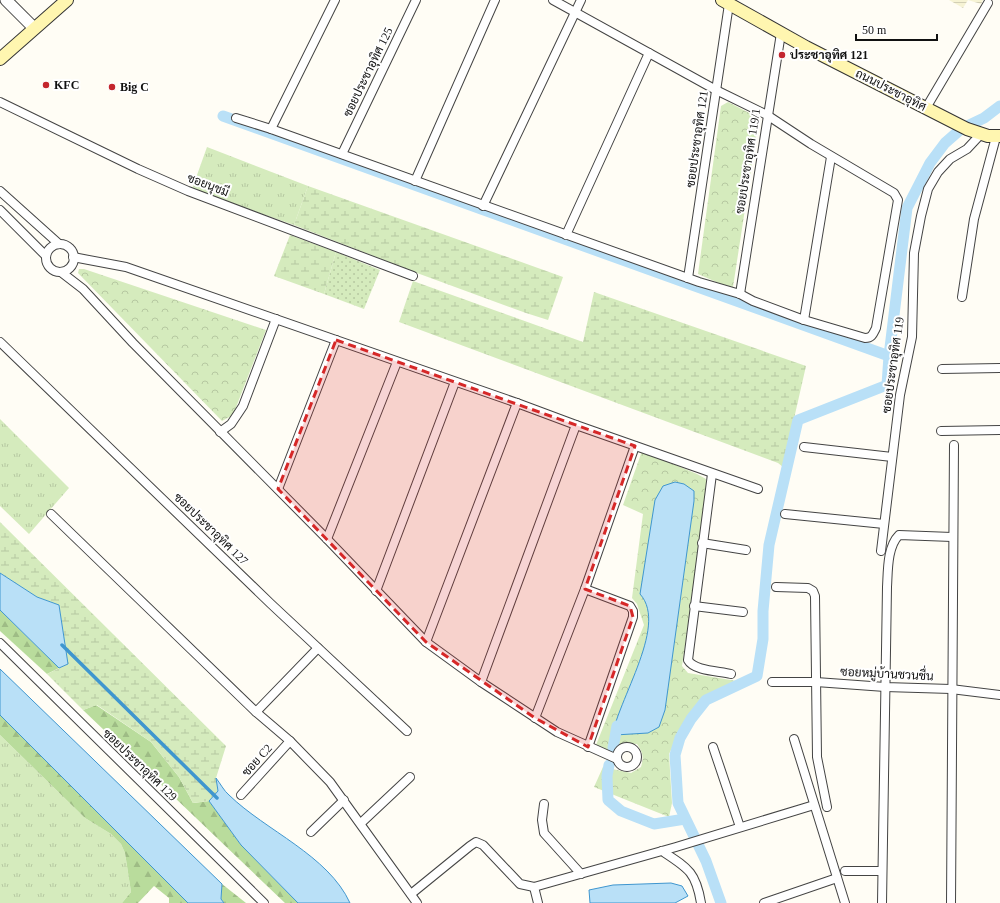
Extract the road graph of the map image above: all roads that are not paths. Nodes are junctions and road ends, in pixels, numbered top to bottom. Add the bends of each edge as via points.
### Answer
1 (6, 0) edge
2 (67, 0) edge
3 (335, 0) edge
4 (416, 0) edge
5 (495, 0) edge
6 (553, 0) edge
7 (581, 0) edge
8 (725, 2) edge
9 (988, 3) dead end
10 (574, 12) junction
11 (34, 28) junction
12 (781, 32) junction
13 (649, 53) junction
14 (0, 59) edge
15 (716, 90) junction
16 (0, 102) edge
17 (926, 108) junction
18 (767, 115) junction
19 (236, 118) dead end
20 (271, 129) junction
21 (980, 134) junction
22 (998, 137) edge
23 (342, 154) junction
24 (831, 156) junction
25 (415, 181) junction
26 (0, 191) edge
27 (483, 206) junction
28 (0, 210) edge
29 (566, 234) junction
30 (59, 244) junction
31 (46, 256) junction
32 (73, 257) junction
33 (61, 272) junction
34 (413, 276) dead end
35 (688, 278) junction
36 (740, 294) junction
37 (962, 296) dead end
38 (276, 319) junction
39 (804, 320) junction
40 (336, 340) junction
41 (0, 342) edge
42 (397, 362) junction
43 (1000, 368) edge
44 (942, 369) dead end
45 (455, 382) junction
46 (517, 403) junction
47 (576, 425) junction
48 (1000, 430) edge
49 (941, 431) dead end
50 (220, 432) junction
51 (954, 445) dead end
52 (635, 446) junction
53 (804, 447) dead end
54 (892, 457) junction
55 (712, 474) junction
56 (278, 489) junction
57 (758, 489) dead end
58 (51, 514) dead end
59 (785, 514) dead end
60 (884, 524) junction
61 (952, 537) junction
62 (327, 539) junction
63 (702, 543) junction
64 (746, 550) dead end
65 (881, 551) dead end
66 (776, 587) dead end
67 (585, 589) junction
68 (376, 591) junction
69 (694, 606) junction
70 (743, 612) dead end
71 (426, 642) junction
72 (0, 643) edge
73 (318, 648) junction
74 (731, 674) dead end
75 (481, 682) junction
76 (772, 682) dead end
77 (816, 682) junction
78 (884, 687) junction
79 (951, 689) junction
80 (1000, 695) edge
81 (256, 712) junction
82 (535, 718) junction
83 (407, 731) dead end
84 (794, 739) dead end
85 (290, 741) junction
86 (588, 747) junction
87 (713, 747) dead end
88 (617, 759) dead end
89 (410, 777) dead end
90 (241, 795) dead end
91 (344, 800) junction
92 (544, 804) dead end
93 (814, 805) junction
94 (827, 807) dead end
95 (360, 823) junction
96 (740, 827) junction
97 (311, 832) dead end
98 (662, 851) junction
99 (845, 871) dead end
100 (882, 871) junction
101 (581, 874) junction
102 (837, 878) junction
103 (534, 887) junction
104 (411, 894) junction
105 (264, 903) edge
106 (418, 903) edge
107 (538, 903) edge
108 (701, 903) edge
109 (764, 903) edge
110 (845, 903) edge
111 (882, 903) edge
112 (951, 903) edge

1 - 11 street
2 - 11 main road
3 - 20 street
4 - 23 street, ซอยประชาอุทิศ 125
5 - 25 street
6 - 10 street
7 - 10 street
8 - 12 main road, ถนนประชาอุทิศ
8 - 15 street, ซอยประชาอุทิศ 121
9 - 17 street
10 - 13 street
10 - 27 street
11 - 14 main road
12 - 17 main road, ถนนประชาอุทิศ
12 - 18 street, ซอยประชาอุทิศ 119/1
13 - 15 street
13 - 29 street
15 - 18 street
15 - 35 street, ซอยประชาอุทิศ 121
16 - 34 street, ซอยนุชมี via 188,191
17 - 21 main road, ถนนประชาอุทิศ
18 - 24 street
18 - 36 street, ซอยประชาอุทิศ 119/1
19 - 20 street
20 - 23 street
21 - 22 main road, ถนนประชาอุทิศ
21 - 54 street, ซอยประชาอุทิศ 119 via 938,172 928,190 920,216 914,253 912,337 900,395
22 - 37 street via 974,219
23 - 25 street
24 - 39 street
24 - 39 street via 894,193 898,200 873,335 865,338
25 - 27 street
26 - 30 street
27 - 29 street
28 - 31 street
29 - 35 street
30 - 31 street via 51,248
30 - 32 street via 67,246
31 - 33 street via 50,267
32 - 33 street via 69,268
32 - 38 street via 126,267
33 - 50 street via 83,289
35 - 36 street
36 - 39 street
38 - 40 street
38 - 50 street via 242,406 231,424
40 - 42 street
40 - 56 street
41 - 73 street, ซอยประชาอุทิศ 127
42 - 45 street
42 - 62 street
43 - 44 street
45 - 46 street
45 - 68 street
46 - 47 street
46 - 71 street
47 - 52 street
47 - 75 street
48 - 49 street
50 - 56 street
51 - 61 street
52 - 55 street
52 - 67 street
53 - 54 street
54 - 60 street, ซอยประชาอุทิศ 119
55 - 57 street
55 - 63 street
56 - 62 street
58 - 81 street
59 - 60 street
60 - 65 street, ซอยประชาอุทิศ 119
61 - 78 street via 902,534 896,538 890,555 887,587
61 - 79 street
62 - 68 street
63 - 64 street
63 - 69 street
66 - 77 street via 808,588 813,591
67 - 82 street
67 - 86 street via 630,606 633,617
68 - 71 street
69 - 70 street
69 - 74 street via 688,660 690,664
71 - 75 street
72 - 105 street, ซอยประชาอุทิศ 129
73 - 81 street
73 - 83 street, ซอยประชาอุทิศ 127
75 - 82 street
76 - 77 street, ซอยหมู่บ้านชวนชื่น
77 - 78 street, ซอยหมู่บ้านชวนชื่น
77 - 94 street via 817,757
78 - 79 street, ซอยหมู่บ้านชวนชื่น
78 - 100 street
79 - 80 street, ซอยหมู่บ้านชวนชื่น
79 - 112 street
81 - 85 street
82 - 86 street
84 - 93 street
85 - 90 street, ซอย C2
85 - 91 street via 320,770
86 - 88 street
87 - 96 street
89 - 95 street
91 - 95 street
91 - 97 street
92 - 101 street via 544,833
93 - 96 street
93 - 102 street
95 - 104 street
96 - 98 street
98 - 101 street
98 - 108 street via 691,872 696,879
99 - 100 street
100 - 111 street
101 - 103 street
102 - 109 street
102 - 110 street
103 - 104 street via 520,884 483,845 476,842
103 - 107 street
104 - 106 street

